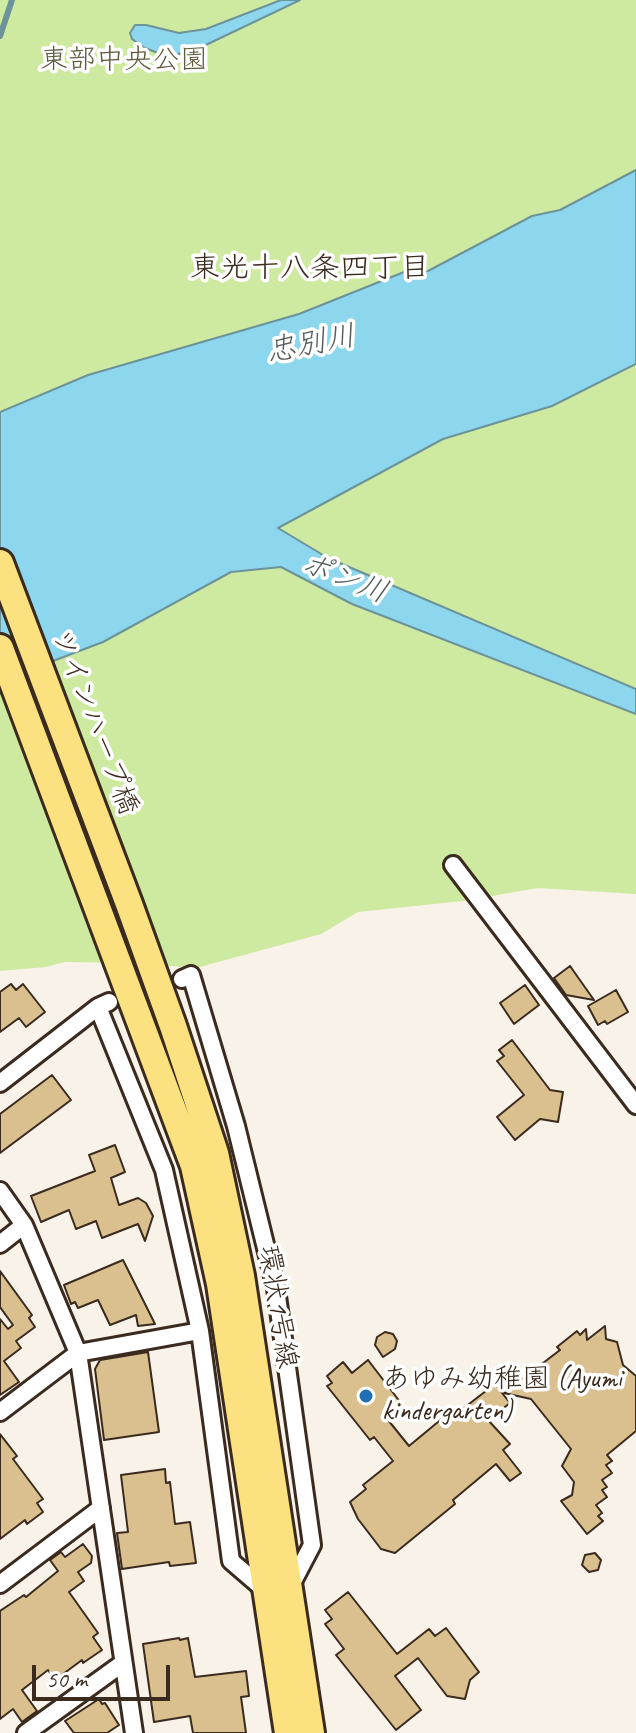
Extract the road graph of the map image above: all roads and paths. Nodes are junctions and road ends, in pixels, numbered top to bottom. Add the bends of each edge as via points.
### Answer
1 (0, 563) edge
2 (0, 648) edge
3 (453, 865) dead end
4 (129, 904) joint
5 (182, 979) dead end
6 (0, 1083) edge
7 (636, 1105) edge
8 (0, 1191) edge
9 (24, 1225) junction
10 (0, 1244) edge
11 (200, 1331) junction
12 (78, 1353) junction
13 (0, 1412) edge
14 (101, 1508) junction
15 (0, 1584) edge
16 (278, 1591) junction
17 (123, 1663) junction
18 (26, 1733) edge
19 (134, 1733) edge
20 (288, 1733) edge
21 (311, 1733) edge

1 - 4 main road, ツインハープ橋
2 - 16 main road, 環状1号線 via 194,1166
3 - 7 street
4 - 16 main road, 環状1号線 via 215,1153 241,1276
5 - 16 street via 191,975 276,1289 312,1545
6 - 11 street via 104,1004 164,1170
8 - 9 street
9 - 10 street
9 - 12 street
11 - 12 street
11 - 16 street via 231,1561
12 - 13 street
12 - 14 street
14 - 15 street
14 - 17 street
16 - 20 main road, 環状1号線
16 - 21 main road, 環状1号線
17 - 18 street
17 - 19 street

